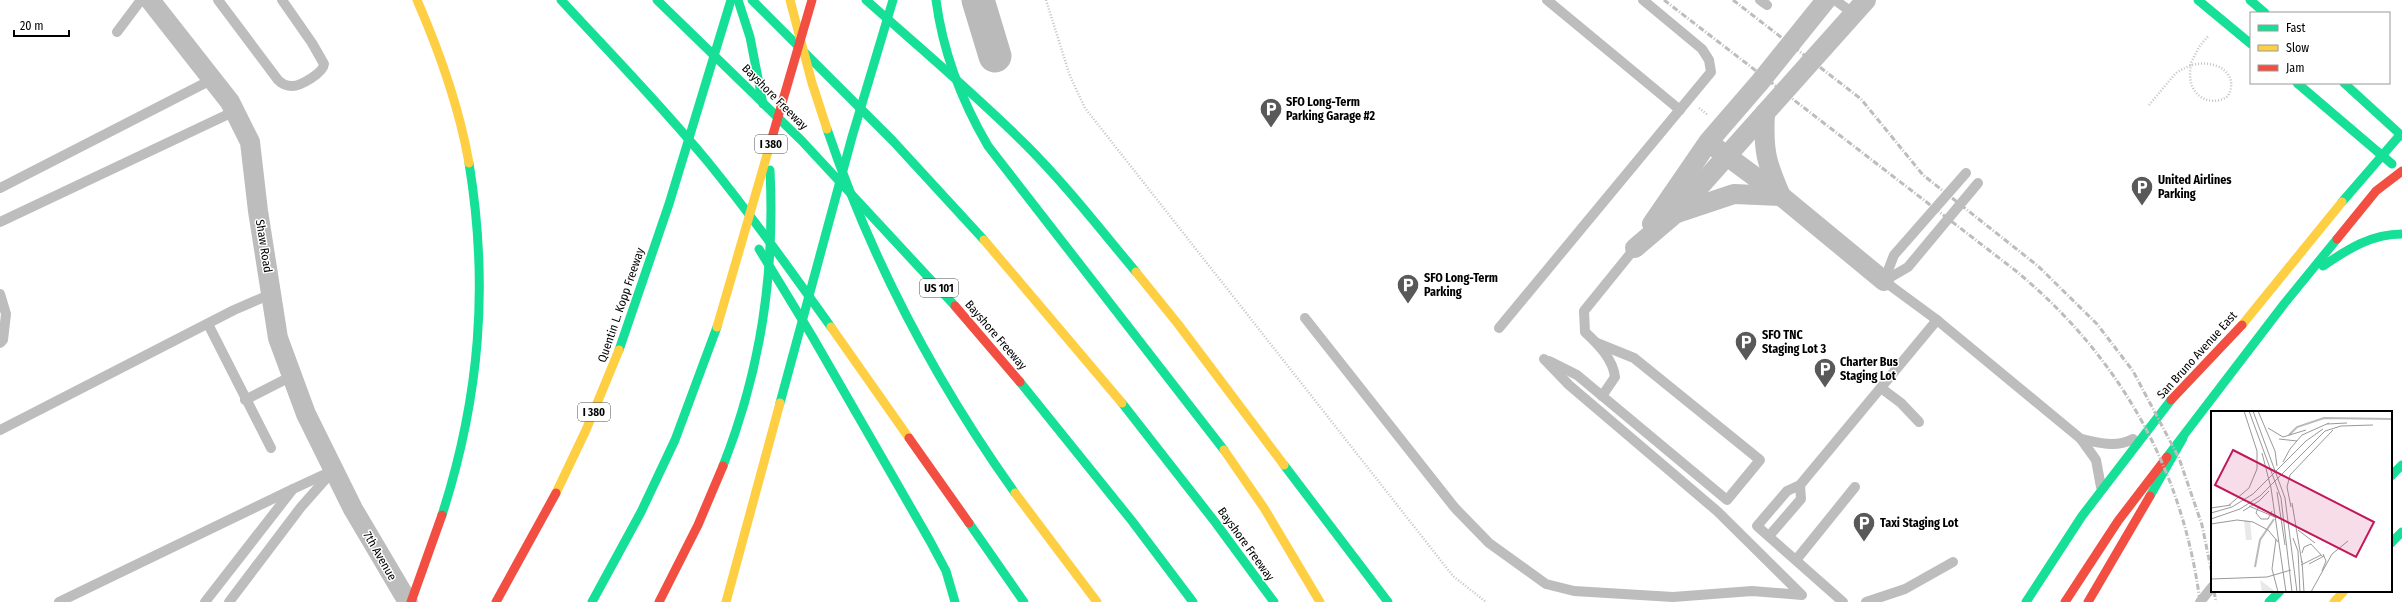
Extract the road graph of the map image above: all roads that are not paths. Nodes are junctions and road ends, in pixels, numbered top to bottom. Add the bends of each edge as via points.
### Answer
1 (141, 0) edge
2 (150, 0) edge
3 (218, 0) edge
4 (282, 0) edge
5 (417, 0) edge
6 (561, 0) edge
7 (657, 0) edge
8 (727, 0) edge
9 (731, 0) edge
10 (738, 0) edge
11 (752, 0) edge
12 (790, 0) edge
13 (812, 0) edge
14 (866, 0) edge
15 (893, 0) edge
16 (936, 0) edge
17 (1547, 0) edge
18 (1643, 0) edge
19 (1826, 0) edge
20 (1835, 0) edge
21 (2198, 0) edge
22 (2250, 0) edge
23 (1860, 7) edge
24 (2264, 12) edge
25 (116, 32) dead end
26 (2250, 43) edge
27 (623, 67) junction
28 (213, 79) junction
29 (706, 81) junction
30 (2298, 84) edge
31 (2345, 84) edge
32 (1680, 110) junction
33 (235, 111) junction
34 (1765, 113) junction
35 (2401, 135) edge
36 (1709, 141) junction
37 (2382, 154) junction
38 (1726, 157) junction
39 (2401, 172) edge
40 (1966, 173) dead end
41 (1978, 183) dead end
42 (714, 186) dead end
43 (0, 188) edge
44 (1781, 196) junction
45 (1675, 214) junction
46 (737, 217) dead end
47 (0, 222) edge
48 (2402, 234) edge
49 (1635, 248) junction
50 (2304, 279) junction
51 (1884, 281) junction
52 (0, 294) edge
53 (271, 294) junction
54 (1305, 318) dead end
55 (1937, 320) junction
56 (208, 324) junction
57 (1499, 328) dead end
58 (0, 343) edge
59 (1597, 343) junction
60 (292, 376) junction
61 (1881, 388) junction
62 (1602, 396) junction
63 (245, 400) junction
64 (1919, 422) dead end
65 (0, 430) edge
66 (2143, 435) junction
67 (2183, 438) junction
68 (2081, 439) junction
69 (271, 448) dead end
70 (334, 470) junction
71 (1800, 486) junction
72 (1855, 487) dead end
73 (2102, 488) junction
74 (293, 489) junction
75 (1316, 506) junction
76 (353, 508) joint
77 (2402, 532) edge
78 (1769, 536) junction
79 (2392, 542) edge
80 (1796, 560) junction
81 (1953, 562) dead end
82 (2211, 588) edge
83 (2279, 592) edge
84 (2343, 592) edge
85 (59, 602) edge
86 (205, 602) edge
87 (230, 602) edge
88 (408, 602) edge
89 (411, 602) edge
90 (496, 602) edge
91 (592, 602) edge
92 (659, 602) edge
93 (726, 602) edge
94 (955, 602) edge
95 (1024, 602) edge
96 (1097, 602) edge
97 (1192, 602) edge
98 (1274, 602) edge
99 (1320, 602) edge
100 (1388, 602) edge
101 (1397, 602) edge
102 (1843, 602) edge
103 (1866, 602) edge
104 (2026, 602) edge
105 (2065, 602) edge
106 (2088, 602) edge
107 (2200, 602) edge
108 (2269, 602) edge
109 (2334, 602) edge

1 - 25 lane
2 - 28 street, Shaw Road
3 - 4 lane via 278,80 290,86 319,72 324,64
5 - 89 main road via 436,46 463,135 473,187 479,241 477,351 470,407 456,473 435,542
6 - 27 main road
7 - 97 main road, Bayshore Freeway / US 101 via 803,142 922,268 1054,422
8 - 29 main road
9 - 29 main road, Quentin L. Kopp Freeway / I 380
10 - 92 main road via 750,36 770,159 770,280 746,405 705,513
11 - 98 main road, Bayshore Freeway via 882,129 1028,289 1154,443
12 - 96 main road via 816,92 838,157 872,243 920,343 952,399 1015,497
13 - 91 main road, I 380 via 730,288 675,440 641,512
14 - 75 main road via 973,94 1027,146 1079,203 1178,324
15 - 93 main road via 780,396
16 - 99 main road via 943,43 952,76 981,136 1001,166 1232,461 1264,508
17 - 32 lane
18 - 32 lane via 1702,49 1709,60 1711,72
19 - 36 street
20 - 23 lane
21 - 26 main road
22 - 24 main road
23 - 34 street
27 - 42 main road via 649,97
27 - 95 main road via 708,162 780,255
28 - 33 street, Shaw Road
28 - 43 lane
29 - 90 main road, Quentin L. Kopp Freeway / I 380 via 620,347 597,405 543,518
30 - 37 main road
31 - 35 main road
32 - 57 lane
33 - 47 lane
33 - 53 street, Shaw Road via 250,142
34 - 38 street
34 - 44 street via 1764,144 1769,170
35 - 37 main road, San Bruno Avenue East
36 - 38 street
36 - 49 street
37 - 39 main road
37 - 66 main road, San Bruno Avenue East via 2248,318 2189,380
38 - 44 street
38 - 45 street
39 - 50 main road via 2376,191
40 - 51 lane via 1894,255
41 - 51 lane via 1908,267
44 - 45 street via 1734,194
44 - 51 street
45 - 49 street
46 - 94 main road via 810,332 932,547 953,591
48 - 50 main road via 2365,240
49 - 59 lane via 1584,311 1585,332
50 - 67 main road
51 - 55 lane
52 - 58 lane via 6,314 3,340
53 - 56 lane
53 - 60 street, Shaw Road via 278,338
54 - 62 lane via 1455,508 1489,543 1546,584 1574,591 1673,597 1752,591 1802,595 1717,511 1569,385 1544,359 1577,375
55 - 61 lane
55 - 68 lane
56 - 63 lane
56 - 65 lane
59 - 62 lane via 1614,367 1615,377
59 - 62 lane via 1634,358 1760,460 1727,500
60 - 63 lane
60 - 70 street, Shaw Road via 306,414
61 - 64 lane via 1901,403
61 - 71 lane
63 - 69 lane
66 - 68 lane via 2121,445
66 - 73 main road, San Bruno Avenue East
67 - 105 main road via 2118,521
67 - 106 main road
68 - 73 lane via 2096,460
70 - 74 lane
70 - 76 street, Shaw Road
70 - 87 lane via 302,507
71 - 78 lane via 1801,499
71 - 78 lane via 1787,491 1757,526
72 - 80 lane
73 - 104 main road, San Bruno Avenue East via 2066,538
74 - 85 lane
74 - 86 lane
75 - 100 main road
75 - 101 main road
76 - 88 street, 7th Avenue
77 - 79 main road
78 - 80 lane
80 - 102 lane
81 - 103 lane via 1905,589
82 - 107 lane
83 - 108 main road
84 - 109 main road

